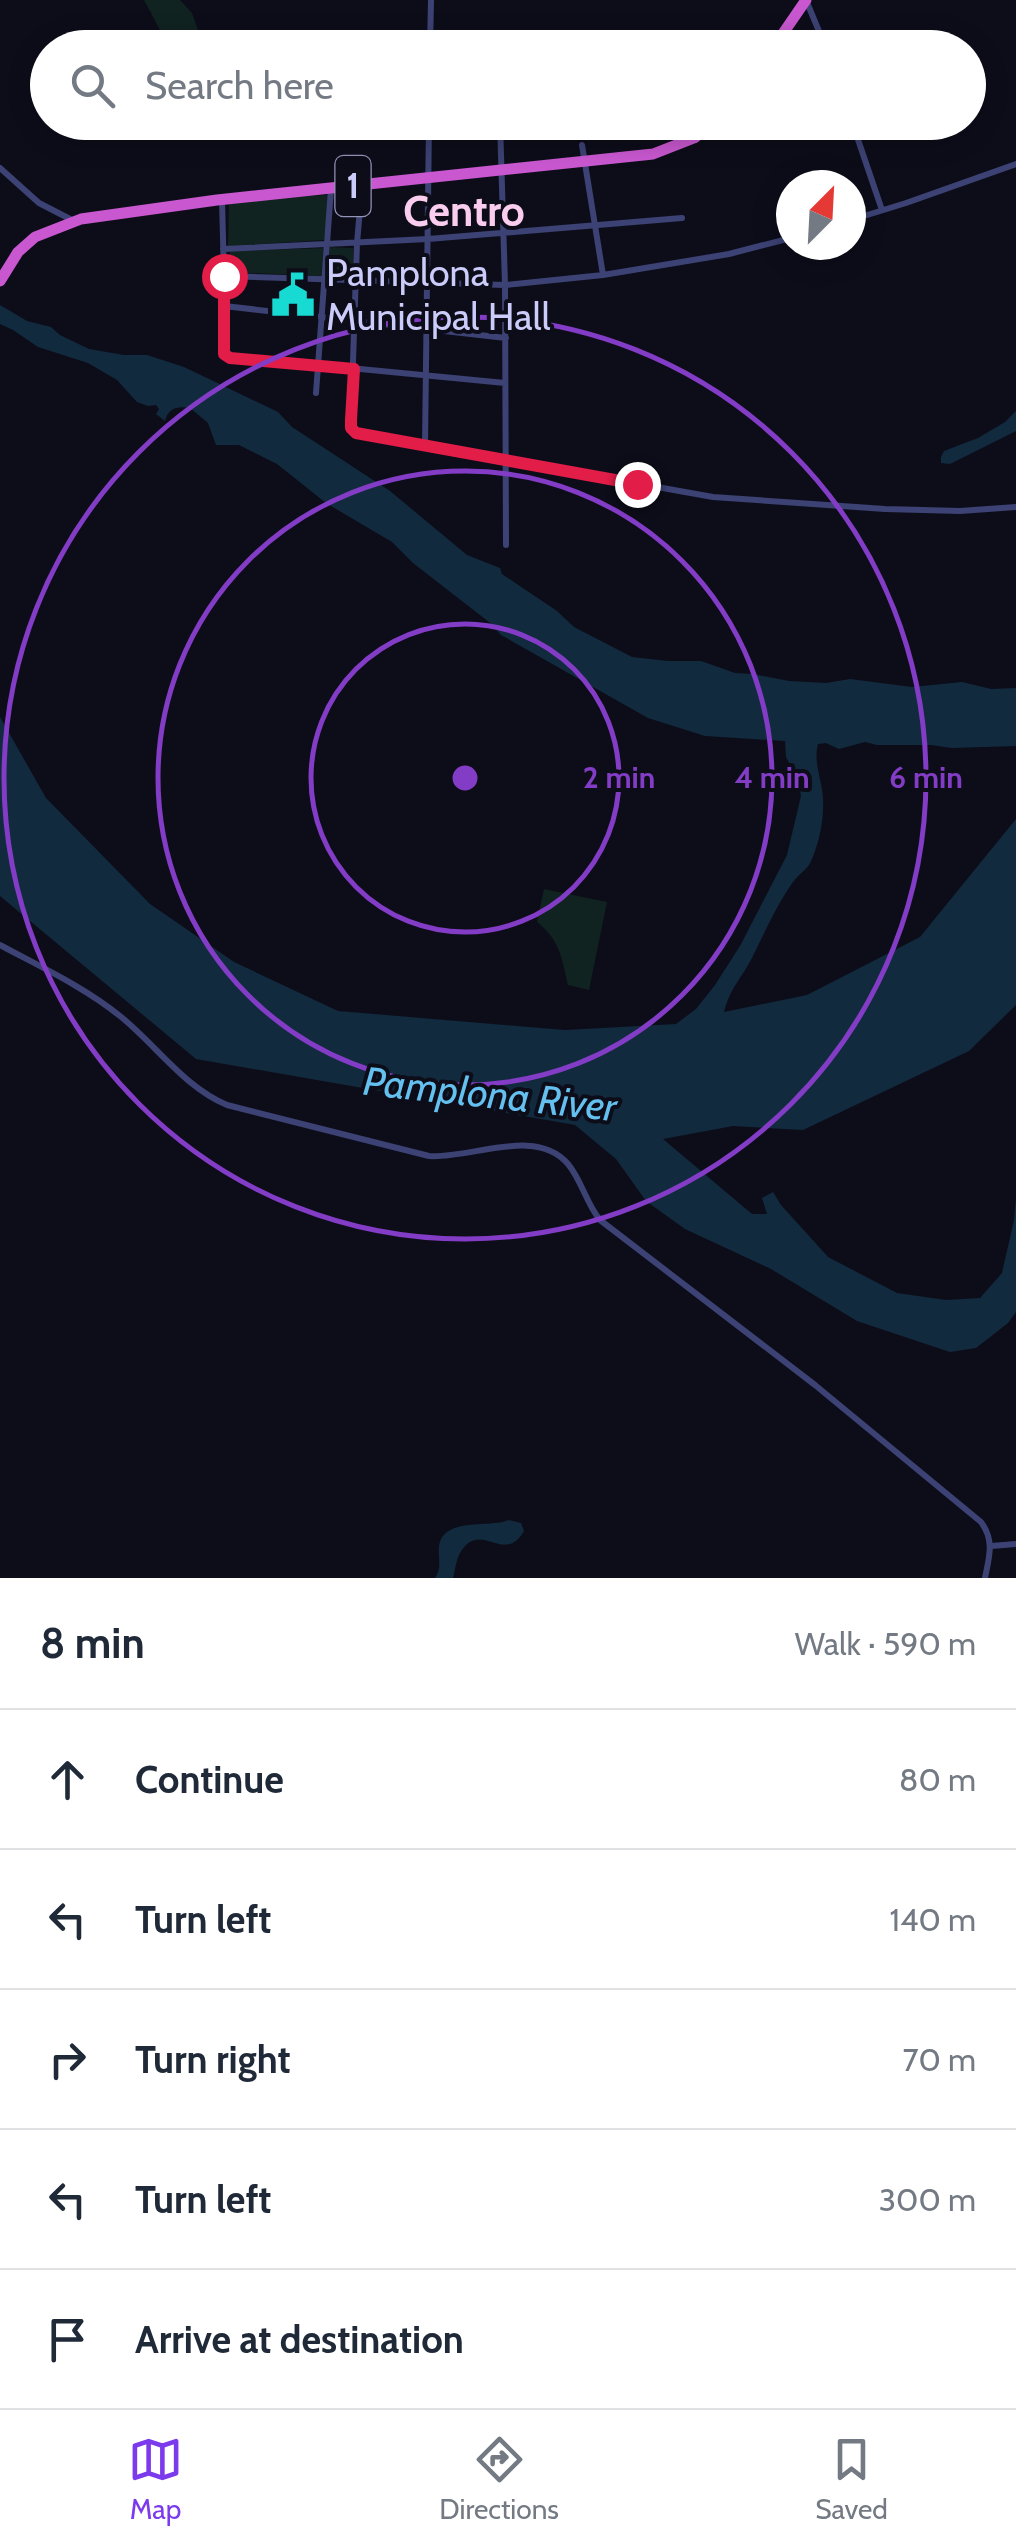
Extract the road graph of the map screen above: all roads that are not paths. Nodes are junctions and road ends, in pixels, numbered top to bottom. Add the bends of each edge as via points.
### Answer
1 (431, 0) edge
2 (806, 0) edge
3 (430, 30) edge
4 (785, 30) edge
5 (818, 30) edge
6 (429, 140) edge
7 (501, 140) edge
8 (689, 140) edge
9 (858, 140) edge
10 (582, 145) dead end
11 (584, 162) junction
12 (1016, 164) edge
13 (0, 168) edge
14 (502, 169) junction
15 (428, 177) junction
16 (362, 184) junction
17 (331, 189) junction
18 (222, 200) junction
19 (882, 210) junction
20 (866, 215) edge
21 (682, 218) dead end
22 (75, 221) junction
23 (594, 225) junction
24 (502, 232) junction
25 (428, 238) junction
26 (776, 242) edge
27 (357, 243) junction
28 (326, 244) junction
29 (223, 250) junction
30 (224, 276) junction
31 (603, 276) junction
32 (2, 278) edge
33 (323, 279) junction
34 (357, 280) junction
35 (427, 284) junction
36 (505, 285) junction
37 (224, 306) junction
38 (320, 315) junction
39 (355, 320) junction
40 (426, 329) junction
41 (506, 338) junction
42 (318, 366) junction
43 (354, 369) junction
44 (425, 377) junction
45 (505, 383) junction
46 (316, 393) dead end
47 (426, 445) junction
48 (504, 460) junction
49 (1016, 507) edge
50 (506, 545) dead end
51 (0, 944) edge
52 (1016, 1544) edge
53 (991, 1546) junction
54 (986, 1578) edge

1 - 3 street
2 - 4 highway
2 - 5 street
6 - 15 street
7 - 14 street
8 - 11 highway, 1 via 653,154
9 - 19 street
10 - 11 street
11 - 14 highway, 1
11 - 23 street
12 - 19 street
13 - 22 street via 39,203
14 - 15 highway, 1
14 - 24 street
15 - 16 highway, 1
15 - 25 street
16 - 17 highway, 1
16 - 27 street
17 - 18 highway, 1
17 - 28 street
18 - 22 highway, 1
18 - 29 street
19 - 20 street
21 - 23 street
22 - 32 highway, 1 via 34,237
23 - 24 street
23 - 31 street
24 - 25 street
24 - 36 street
25 - 27 street
25 - 35 street
26 - 31 street
27 - 28 street
27 - 34 street
28 - 29 street
28 - 33 street
29 - 30 street
30 - 33 street
30 - 37 street
31 - 36 street
33 - 34 street
33 - 38 street
34 - 35 street
34 - 39 street
35 - 36 street
35 - 40 street
36 - 41 street
37 - 38 street
37 - 42 street via 226,356
38 - 39 street
38 - 42 street
39 - 40 street
39 - 43 street
40 - 41 street
40 - 44 street
41 - 45 street
42 - 43 street
42 - 46 street
43 - 44 street
43 - 47 street via 354,431
44 - 45 street
44 - 47 street
45 - 48 street
47 - 48 street
48 - 49 street via 782,504
48 - 50 street
51 - 53 street via 115,1012 200,1092 227,1105 429,1156 514,1146 555,1152 600,1220 973,1514
52 - 53 street
53 - 54 street

